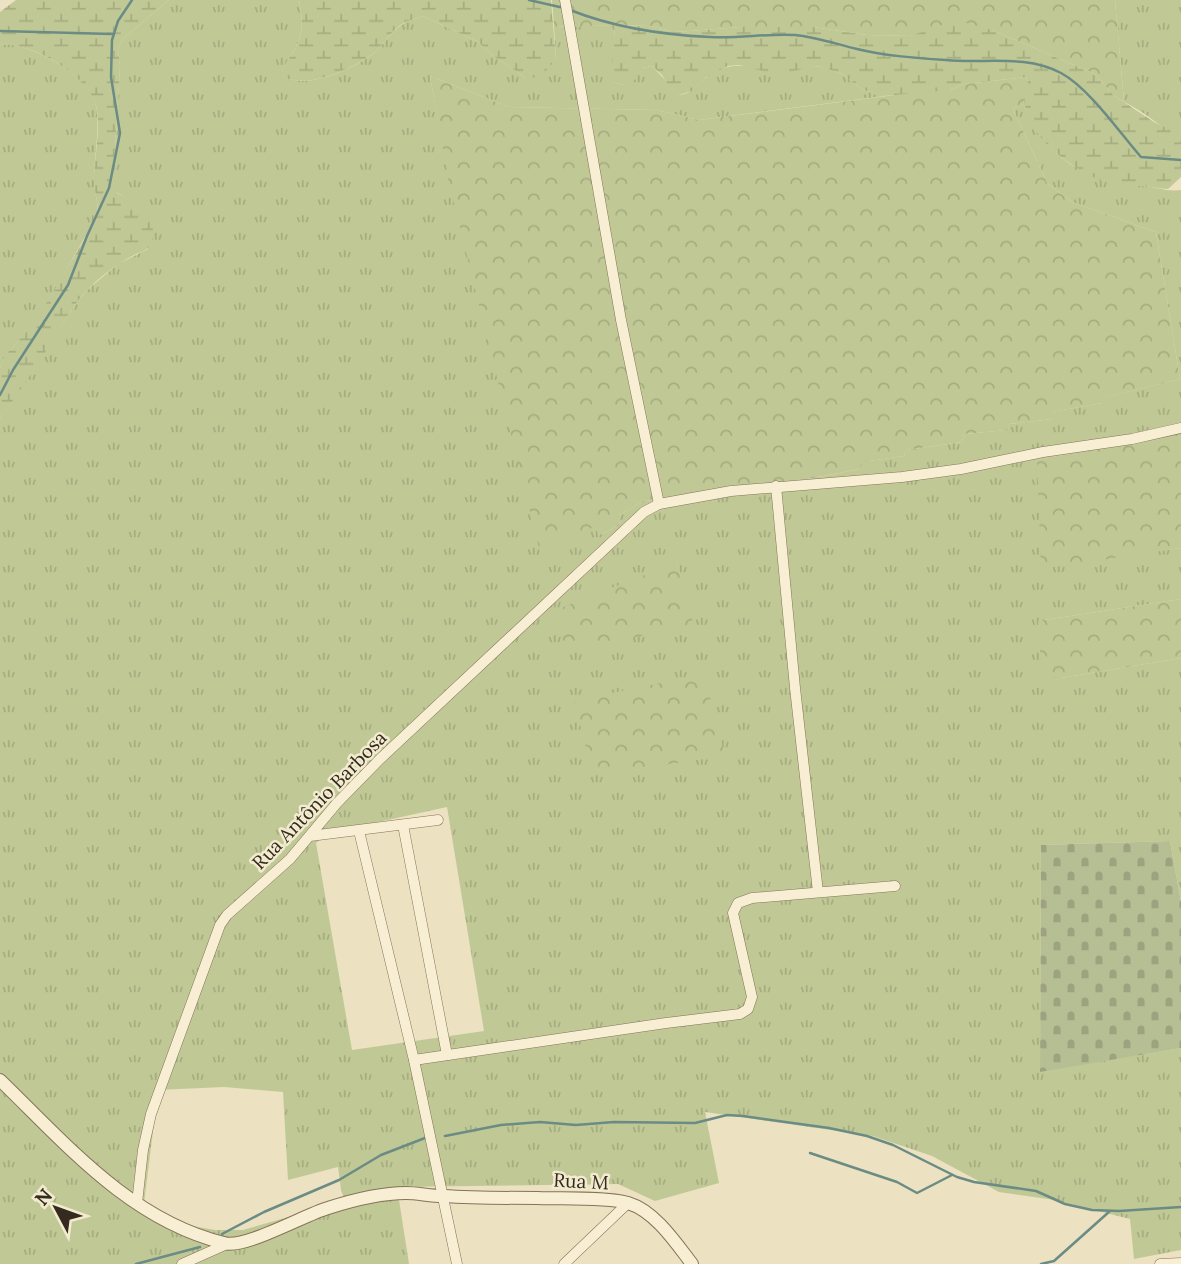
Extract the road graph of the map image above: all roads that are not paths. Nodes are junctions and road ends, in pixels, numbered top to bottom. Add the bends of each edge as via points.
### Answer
1 (565, 1) edge
2 (1181, 428) edge
3 (776, 486) junction
4 (659, 504) junction
5 (438, 820) dead end
6 (403, 825) junction
7 (359, 831) junction
8 (310, 836) junction
9 (895, 886) dead end
10 (818, 892) junction
11 (447, 1055) junction
12 (414, 1060) junction
13 (0, 1080) edge
14 (443, 1196) junction
15 (137, 1203) junction
16 (628, 1203) junction
17 (227, 1244) junction
18 (1181, 1263) edge
19 (182, 1264) edge
20 (457, 1264) edge
21 (564, 1264) edge
22 (692, 1264) edge
23 (1160, 1264) edge

1 - 4 street
2 - 3 street via 949,471
3 - 4 street
3 - 10 street
4 - 8 street, Rua Antônio Barbosa via 617,535 380,760
5 - 6 street
6 - 7 street
6 - 11 street
7 - 8 street
7 - 12 street
8 - 15 street, Rua Antônio Barbosa via 220,925 151,1114
9 - 10 street
10 - 11 street via 752,898 734,907 752,997 748,1009 740,1014
11 - 12 street
12 - 14 street
13 - 15 street via 88,1167
14 - 16 street, Rua M
14 - 17 street, Rua M via 406,1193 358,1199
14 - 20 street
15 - 17 street via 179,1227
16 - 21 street
16 - 22 street, Rua M via 655,1220
17 - 19 street
18 - 23 street

